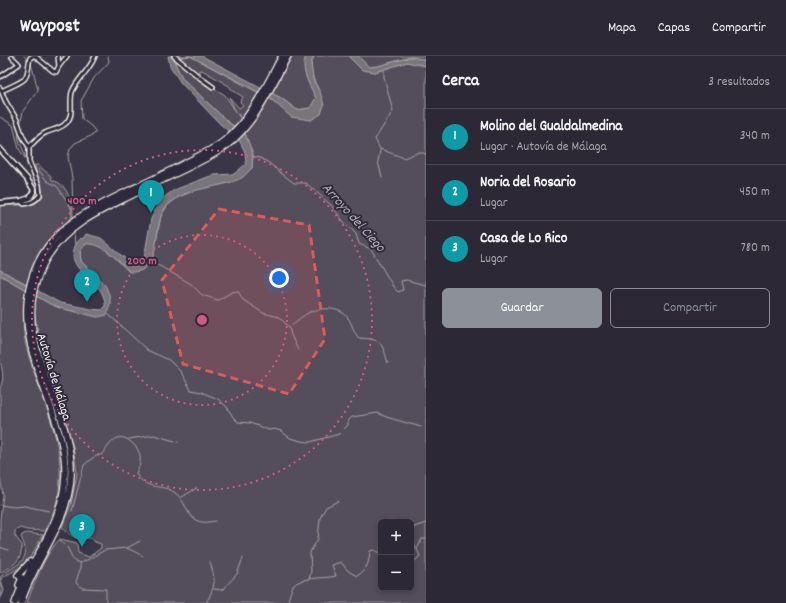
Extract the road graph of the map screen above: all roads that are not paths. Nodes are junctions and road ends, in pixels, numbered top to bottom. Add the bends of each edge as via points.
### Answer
1 (58, 56) edge
2 (67, 56) edge
3 (95, 56) edge
4 (174, 56) edge
5 (282, 56) edge
6 (288, 56) edge
7 (12, 57) edge
8 (32, 57) edge
9 (59, 66) junction
10 (0, 78) edge
11 (271, 81) junction
12 (213, 87) dead end
13 (1, 90) edge
14 (29, 147) junction
15 (0, 149) edge
16 (21, 201) junction
17 (0, 203) edge
18 (29, 313) junction
19 (15, 603) edge
20 (21, 603) edge

1 - 9 street
2 - 9 street
3 - 14 street via 76,84 69,119 65,124 45,133
4 - 12 street
5 - 11 highway, Autovía de Málaga
6 - 11 highway, Autovía de Málaga
7 - 10 street via 19,64
8 - 9 street via 52,71 56,72
8 - 13 street via 25,78
11 - 18 highway, Autovía de Málaga via 244,129 224,145 178,172 98,208 54,244 39,268
13 - 14 street
14 - 16 street via 29,162 39,185 40,195 30,203 24,204
15 - 16 street via 34,190 30,198
16 - 17 street
18 - 19 highway, Autovía de Málaga via 26,326 32,354 60,438 65,460 65,475 62,502 54,523
18 - 20 highway, Autovía de Málaga via 37,352 64,431 71,475 64,513

